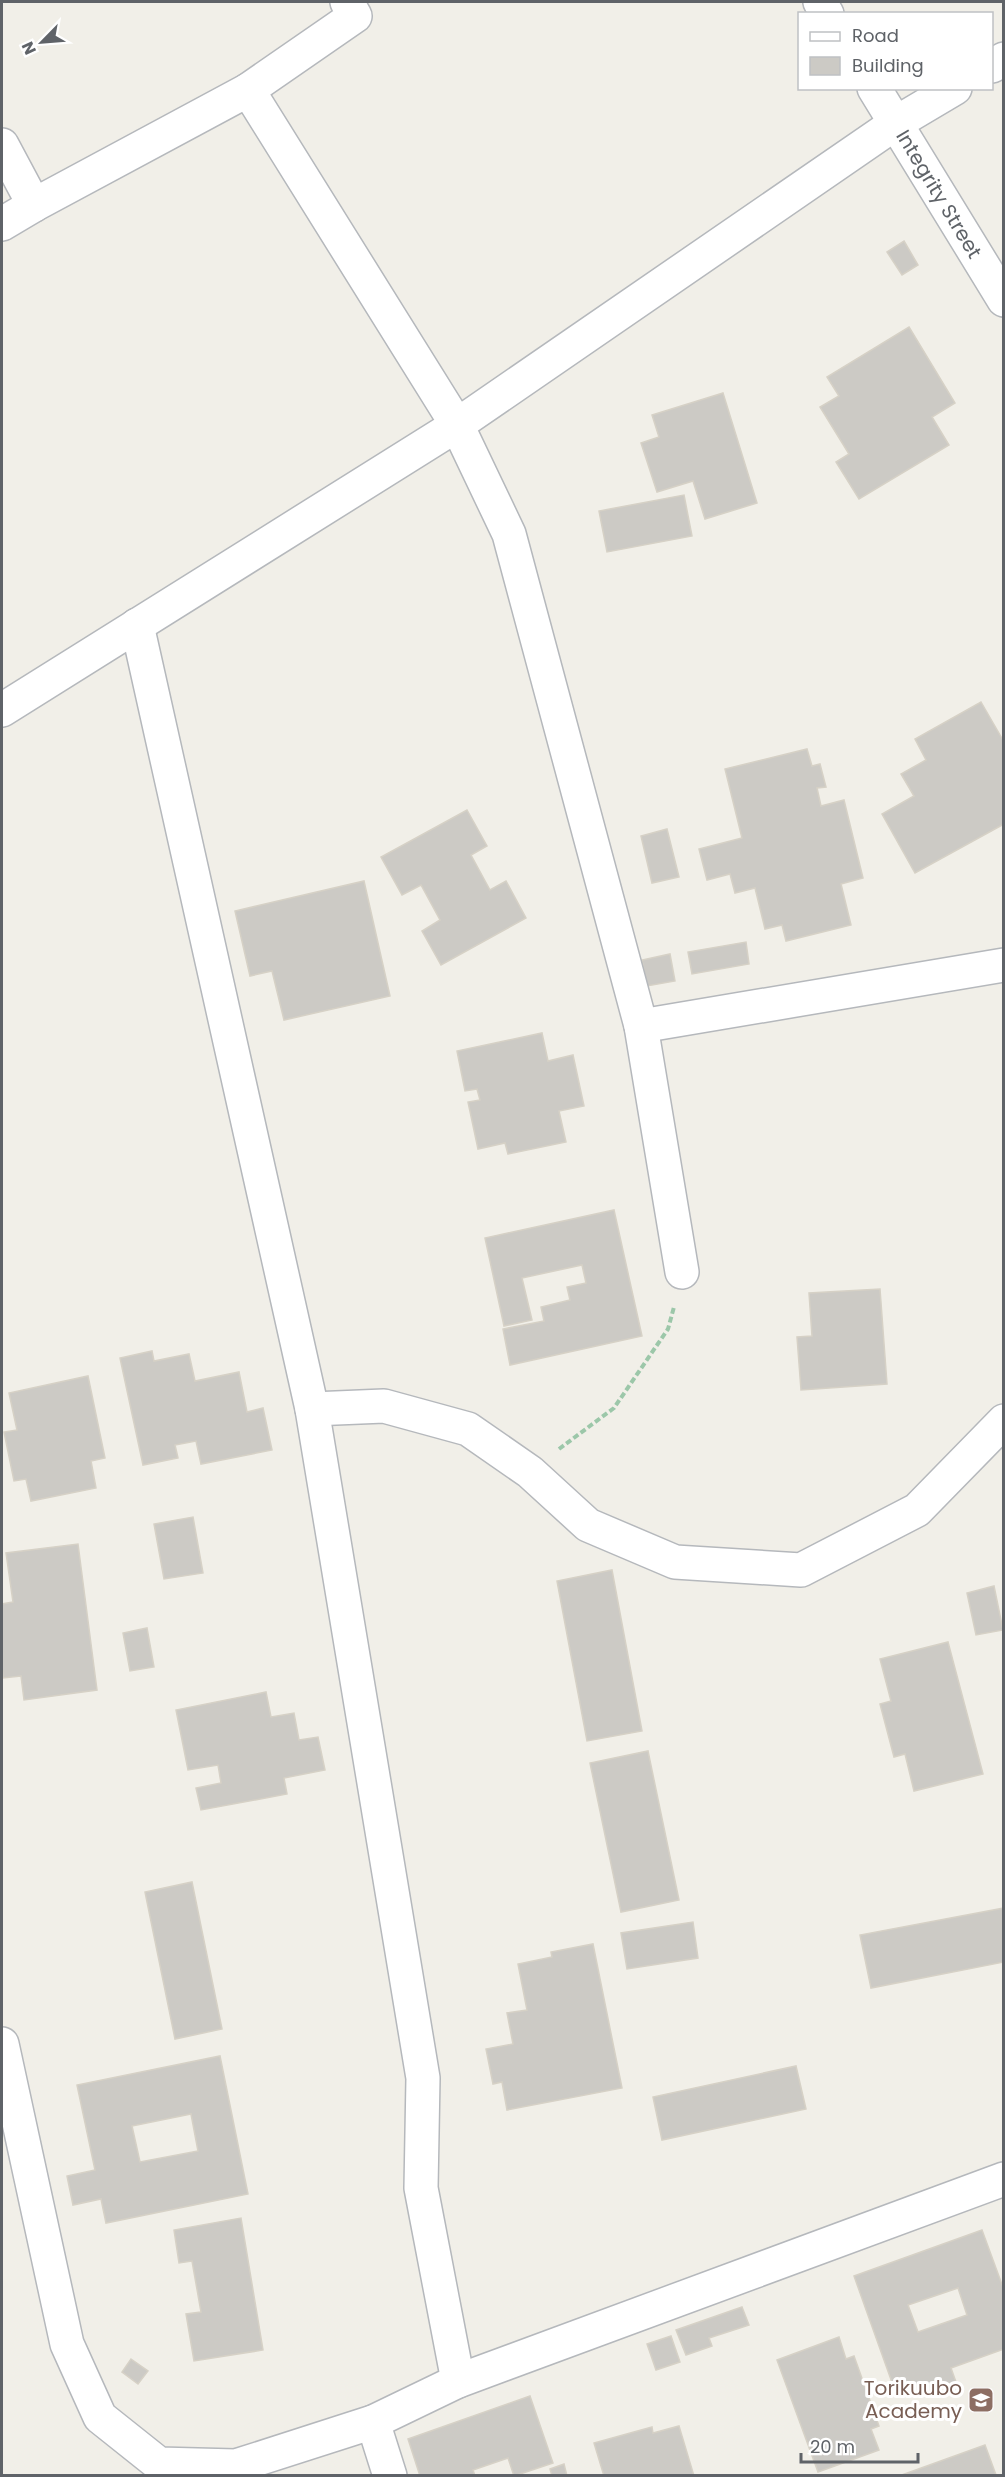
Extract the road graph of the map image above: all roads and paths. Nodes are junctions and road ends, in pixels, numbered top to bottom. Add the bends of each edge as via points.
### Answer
1 (346, 2) edge
2 (248, 90) junction
3 (875, 90) edge
4 (952, 90) edge
5 (896, 123) junction
6 (2, 145) edge
7 (34, 206) junction
8 (2, 224) edge
9 (1004, 300) edge
10 (457, 425) junction
11 (137, 625) junction
12 (2, 710) edge
13 (1004, 965) edge
14 (641, 1026) junction
15 (682, 1272) joint
16 (312, 1409) junction
17 (1004, 1421) edge
18 (530, 1472) junction
19 (2, 2044) edge
20 (1004, 2179) edge
21 (458, 2381) junction
22 (373, 2422) junction
23 (390, 2475) edge

1 - 2 street via 355,16
2 - 7 street
2 - 10 street
3 - 5 street, Integrity Street
4 - 5 street
5 - 9 street, Integrity Street
5 - 10 street
6 - 7 street
7 - 8 street
10 - 11 street
10 - 14 street via 509,534
11 - 12 street
11 - 16 street
13 - 14 street
14 - 15 street
15 - 18 path via 668,1329 614,1408
16 - 18 street via 384,1406 468,1429
16 - 21 street via 423,2078 421,2188
17 - 18 street via 917,1510 801,1570 675,1562 588,1525
19 - 22 street via 67,2344 100,2417 159,2464 236,2466
20 - 21 street
21 - 22 street
22 - 23 street

